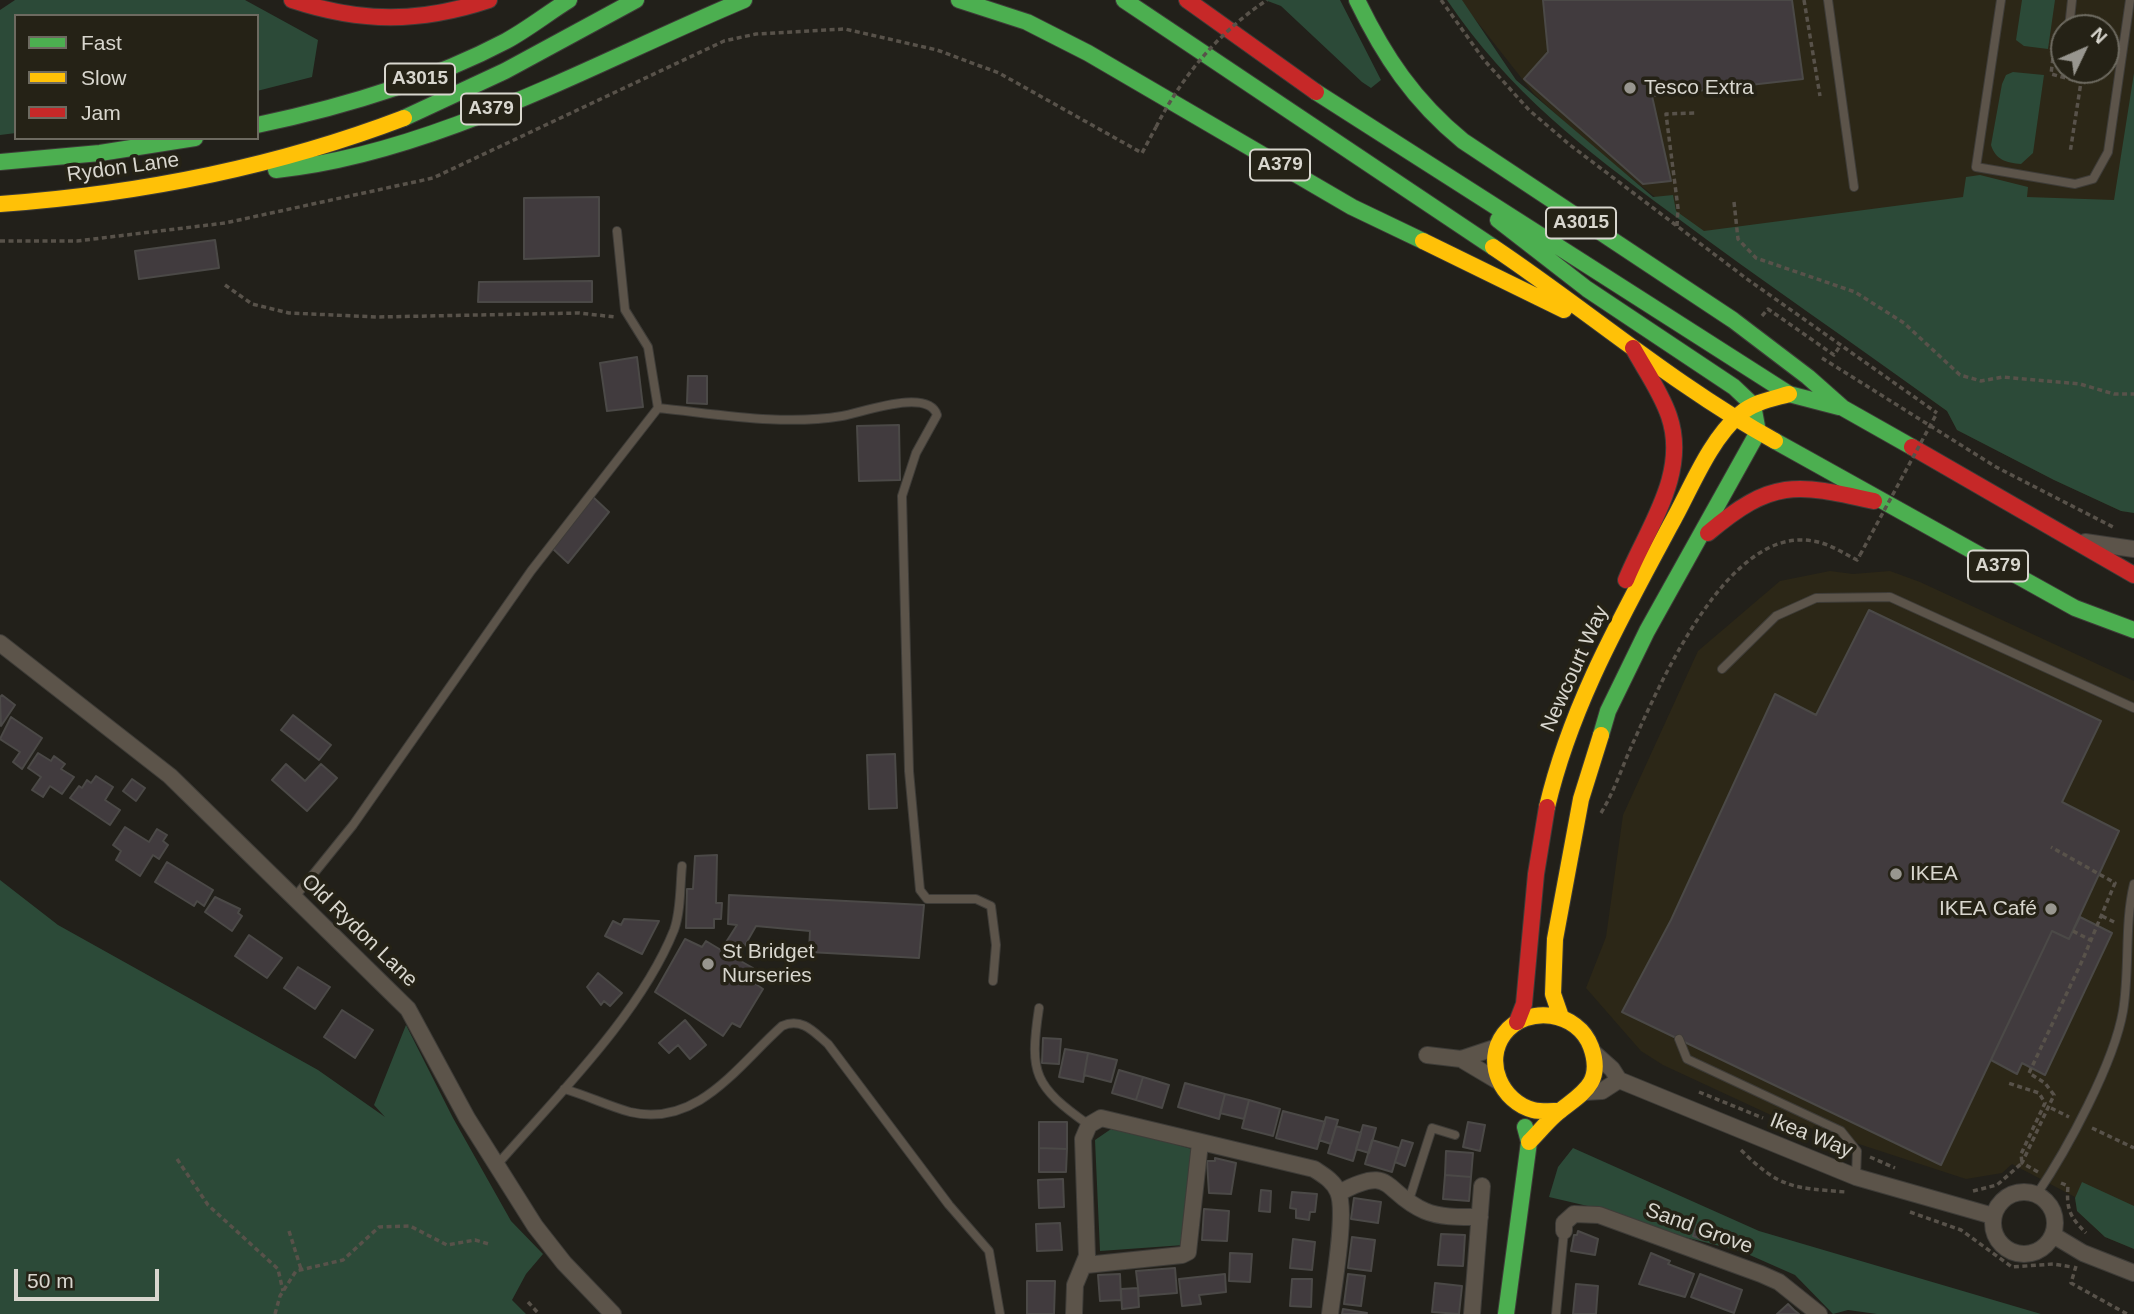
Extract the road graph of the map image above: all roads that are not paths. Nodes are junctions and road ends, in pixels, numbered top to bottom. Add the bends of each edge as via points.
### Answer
1 (292, 0) edge
2 (489, 0) edge
3 (569, 0) edge
4 (636, 0) edge
5 (744, 0) edge
6 (959, 0) edge
7 (1124, 0) edge
8 (1187, 0) edge
9 (1357, 0) edge
10 (1828, 0) edge
11 (2001, 0) edge
12 (2130, 0) edge
13 (2120, 61) edge
14 (2117, 84) edge
15 (259, 125) edge
16 (182, 140) edge
17 (1413, 154) junction
18 (0, 162) edge
19 (225, 174) junction
20 (1854, 187) dead end
21 (0, 204) edge
22 (617, 231) dead end
23 (1602, 328) junction
24 (1633, 348) junction
25 (1789, 394) junction
26 (1753, 405) junction
27 (658, 408) junction
28 (1843, 408) junction
29 (1735, 418) junction
30 (1758, 432) junction
31 (1881, 502) junction
32 (2072, 540) junction
33 (1693, 547) junction
34 (2134, 549) edge
35 (2134, 575) edge
36 (2129, 625) edge
37 (0, 643) edge
38 (1605, 643) junction
39 (1722, 669) dead end
40 (2134, 708) edge
41 (682, 866) dead end
42 (2134, 884) edge
43 (295, 898) junction
44 (993, 981) dead end
45 (1039, 1008) dead end
46 (1561, 1017) junction
47 (1517, 1022) junction
48 (1679, 1039) dead end
49 (1497, 1046) junction
50 (1594, 1053) junction
51 (1427, 1055) dead end
52 (1461, 1059) junction
53 (1619, 1080) junction
54 (1497, 1081) junction
55 (564, 1089) junction
56 (1585, 1092) junction
57 (1518, 1106) junction
58 (1560, 1111) junction
59 (1095, 1121) junction
60 (1455, 1135) dead end
61 (1529, 1142) junction
62 (1200, 1143) junction
63 (496, 1166) junction
64 (1856, 1177) junction
65 (1482, 1186) dead end
66 (1339, 1193) junction
67 (2037, 1194) junction
68 (1409, 1200) junction
69 (1993, 1216) junction
70 (1480, 1217) junction
71 (1564, 1231) joint
72 (2053, 1236) junction
73 (1086, 1265) junction
74 (2134, 1273) edge
75 (613, 1314) edge
76 (1000, 1314) edge
77 (1074, 1314) edge
78 (1330, 1314) edge
79 (1472, 1314) edge
80 (1506, 1314) edge
81 (1556, 1314) edge
82 (1819, 1314) edge

1 - 2 main road via 345,15 410,20 447,15
3 - 15 main road, A3015 via 507,40 401,87
4 - 19 main road, Rydon Lane / A3015 via 510,70 370,131
5 - 19 main road, A379 via 408,141 317,168
6 - 23 main road, A379 via 1027,22 1063,40 1352,207
7 - 23 main road, A379 via 1548,284
8 - 17 main road, A379 via 1330,102
9 - 28 main road, A3015 via 1401,80 1466,144 1764,342
10 - 20 lane
11 - 14 lane via 1976,167 2075,184 2094,180 2108,152
12 - 13 lane
16 - 18 main road, Rydon Lane
17 - 25 main road, A379
17 - 26 main road via 1587,289 1734,387
19 - 21 main road, Rydon Lane / A379
22 - 27 lane via 625,310 648,347
23 - 24 main road, A379
24 - 29 main road, A379
24 - 38 main road via 1670,417 1674,449 1671,478 1630,569
25 - 26 main road, Newcourt Way
25 - 28 main road, A379
26 - 29 main road, Newcourt Way
26 - 30 main road
27 - 43 lane via 530,571 353,825
27 - 44 lane via 800,420 899,403 927,402 935,407 937,415 916,453 902,496 909,771 920,890 927,899 976,899 991,906 996,945
28 - 32 main road, A379
29 - 30 main road, A379
29 - 38 main road, Newcourt Way
30 - 31 main road, A379
30 - 33 main road
31 - 33 main road via 1796,485 1763,493 1733,510
31 - 36 main road, A379 via 2075,608
32 - 34 street
32 - 35 main road, A379
33 - 46 main road via 1608,711 1581,800 1555,939 1553,994
37 - 43 street, Old Rydon Lane via 170,776
38 - 47 main road, Newcourt Way via 1563,746 1545,818 1533,879 1524,1004
39 - 40 lane via 1776,616 1816,598 1890,597
41 - 55 lane via 674,928 622,1018
42 - 67 lane via 2119,1030 2090,1097
43 - 63 street, Old Rydon Lane via 408,1009
45 - 59 lane via 1034,1044 1037,1073 1048,1093
46 - 47 main road via 1546,1014
46 - 50 main road via 1582,1031
47 - 49 main road
48 - 64 lane via 1687,1059 1841,1131 1857,1151
49 - 52 street
49 - 54 main road
50 - 53 street, Ikea Way
50 - 56 main road via 1593,1074
51 - 52 street
52 - 54 street
53 - 56 street via 1602,1091
53 - 64 street, Ikea Way
54 - 57 main road
55 - 63 lane
55 - 76 lane via 629,1112 676,1113 695,1105 782,1026 805,1024 828,1044 989,1251
56 - 58 main road
57 - 58 main road via 1539,1113
57 - 61 main road
58 - 61 main road
59 - 62 street
59 - 73 street via 1084,1132 1083,1145
60 - 68 lane via 1432,1128
61 - 80 main road
62 - 66 street via 1314,1169
62 - 73 street via 1188,1252
63 - 75 street, Old Rydon Lane via 564,1263
64 - 69 street, Ikea Way
65 - 70 street
66 - 68 street via 1374,1178
66 - 78 street
67 - 69 street via 2014,1192 1998,1204
67 - 72 street via 2055,1217
68 - 70 street via 1436,1215
69 - 72 street via 1998,1240 2016,1253 2039,1251
70 - 79 street
71 - 81 lane
71 - 82 street, Sand Grove via 1564,1223 1574,1214 1599,1215 1762,1274
72 - 74 street
73 - 77 street via 1075,1284

